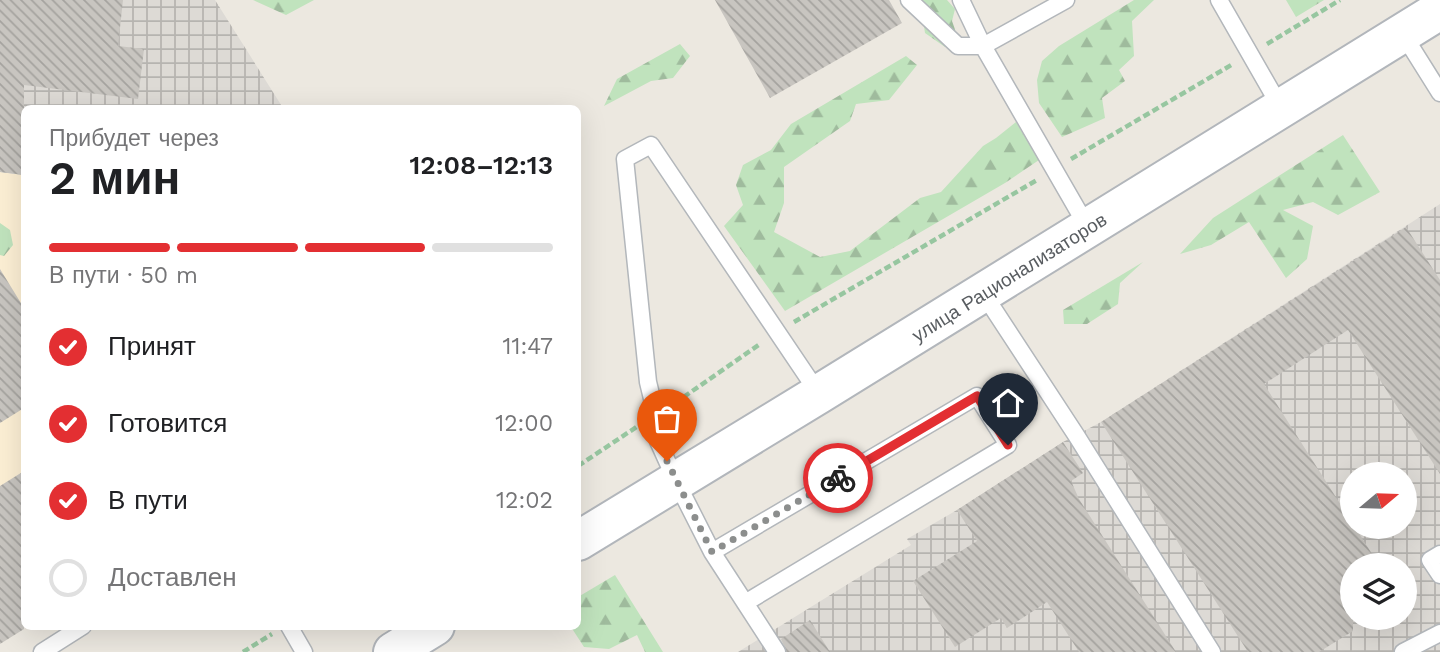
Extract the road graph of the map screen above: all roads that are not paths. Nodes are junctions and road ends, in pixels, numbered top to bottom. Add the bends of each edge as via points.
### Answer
1 (909, 0) edge
2 (961, 0) edge
3 (1066, 0) edge
4 (1219, 0) edge
5 (1440, 10) edge
6 (1403, 34) junction
7 (983, 46) junction
8 (1440, 93) edge
9 (1281, 108) junction
10 (1088, 228) junction
11 (984, 293) junction
12 (819, 394) junction
13 (676, 481) junction
14 (581, 539) edge
15 (712, 552) junction
16 (1440, 554) edge
17 (1440, 575) edge
18 (745, 603) junction
19 (77, 630) edge
20 (291, 630) edge
21 (429, 630) edge
22 (1440, 634) edge
23 (42, 652) edge
24 (304, 652) edge
25 (393, 652) edge
26 (777, 652) edge
27 (1212, 652) edge
28 (1403, 652) edge

1 - 7 lane via 958,46
2 - 7 lane
3 - 7 lane
4 - 9 lane
5 - 6 main road, улица Рационализаторов
6 - 8 lane
6 - 9 main road, улица Рационализаторов
7 - 10 lane
9 - 10 main road, улица Рационализаторов
10 - 11 main road, улица Рационализаторов
11 - 12 main road, улица Рационализаторов
11 - 27 lane
12 - 13 main road, улица Рационализаторов
12 - 13 lane via 651,145 625,159 648,382 658,441
13 - 14 main road, улица Рационализаторов
13 - 15 lane
15 - 18 lane
15 - 18 lane via 977,396 1008,445
16 - 17 lane via 1430,560
18 - 26 lane
19 - 23 lane
20 - 24 lane
21 - 25 main road
22 - 28 lane

